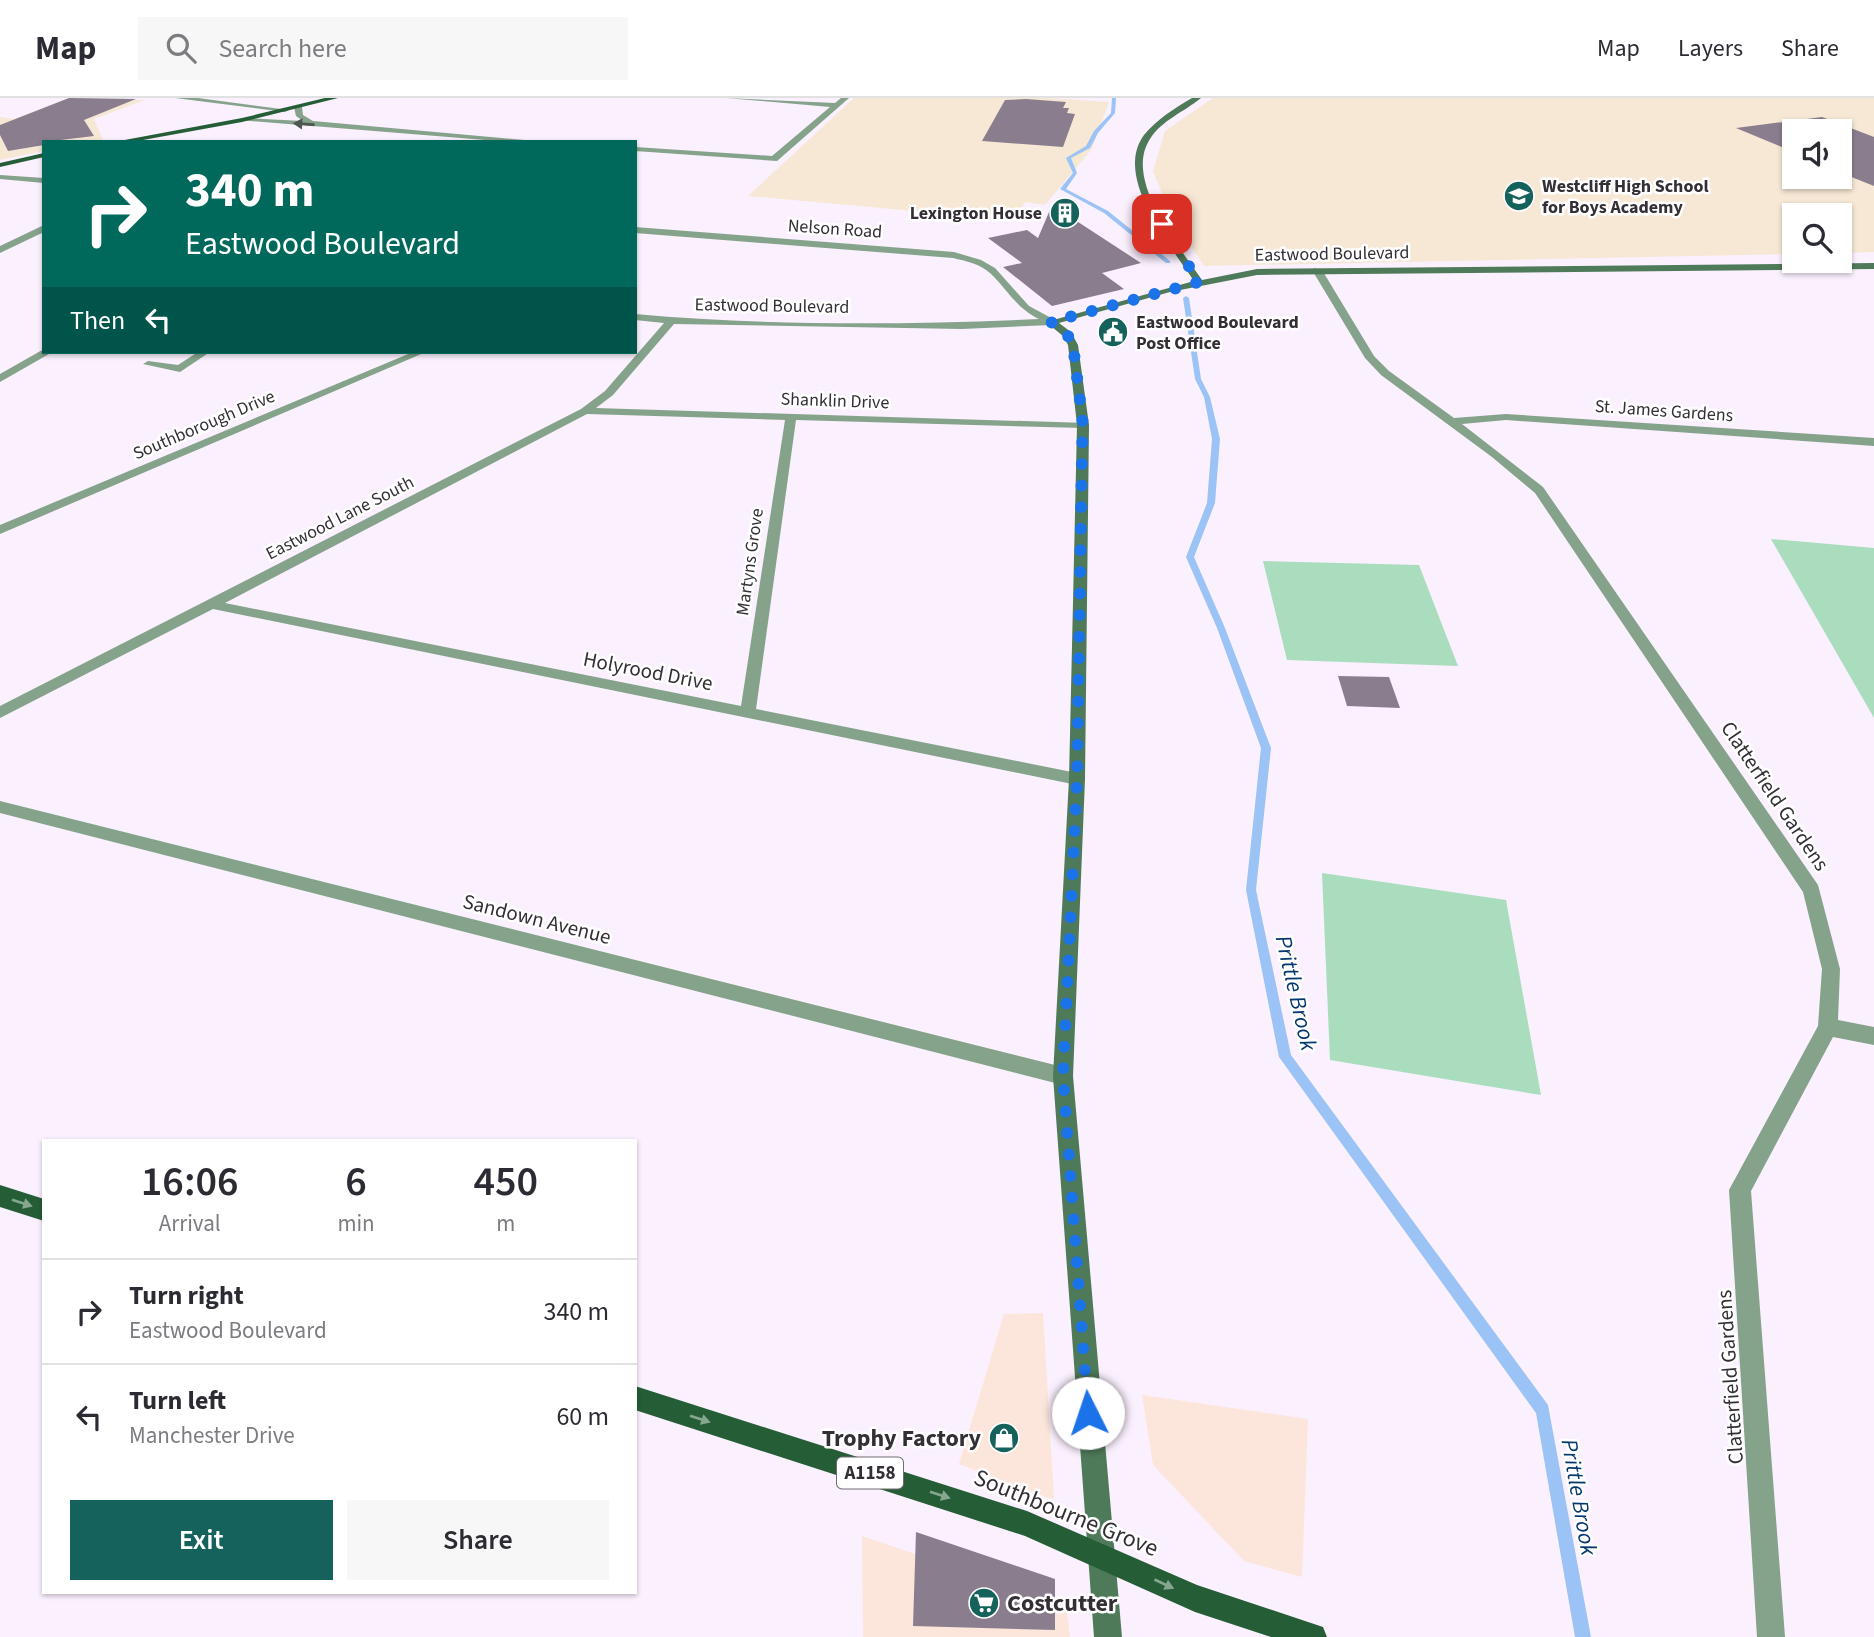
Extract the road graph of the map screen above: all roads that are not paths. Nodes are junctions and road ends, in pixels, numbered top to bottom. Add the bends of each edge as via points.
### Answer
1 (179, 98) edge
2 (334, 98) edge
3 (730, 98) edge
4 (845, 98) edge
5 (1197, 98) edge
6 (837, 105) junction
7 (298, 107) junction
8 (285, 110) junction
9 (242, 120) junction
10 (328, 125) junction
11 (129, 140) edge
12 (517, 140) edge
13 (637, 149) edge
14 (42, 155) edge
15 (0, 165) edge
16 (0, 177) edge
17 (42, 181) edge
18 (42, 229) edge
19 (637, 230) edge
20 (0, 250) edge
21 (1874, 266) edge
22 (1317, 270) junction
23 (1199, 282) junction
24 (637, 317) edge
25 (671, 321) junction
26 (1051, 322) junction
27 (42, 354) edge
28 (202, 354) edge
29 (416, 354) edge
30 (148, 364) dead end
31 (0, 379) edge
32 (586, 411) junction
33 (791, 418) junction
34 (1453, 422) junction
35 (1083, 425) junction
36 (1874, 442) edge
37 (0, 530) edge
38 (211, 604) junction
39 (748, 712) junction
40 (0, 713) edge
41 (1077, 779) junction
42 (0, 807) edge
43 (1828, 1027) junction
44 (1874, 1036) edge
45 (1063, 1076) junction
46 (0, 1196) edge
47 (42, 1209) edge
48 (637, 1399) edge
49 (1102, 1555) junction
50 (1108, 1637) edge
51 (1313, 1637) edge
52 (1770, 1637) edge

1 - 8 street
2 - 7 main road
3 - 6 street
4 - 6 street
5 - 23 street via 1145,139 1137,156 1136,175 1152,211
6 - 13 street via 774,159
7 - 8 main road
7 - 10 street via 300,116
8 - 9 main road
10 -> 9 street
9 - 11 main road
10 - 12 street
14 - 15 main road
16 - 17 street
18 - 20 street
19 - 26 street, Nelson Road via 954,255 992,270 1025,308
21 - 22 street, Eastwood Boulevard
22 - 23 street, Eastwood Boulevard via 1257,272
22 - 34 street, Clatterfield Gardens via 1370,358
23 - 26 street, Eastwood Boulevard
24 - 25 street, Eastwood Boulevard
25 - 26 street, Eastwood Boulevard via 962,326
25 - 32 street, Eastwood Lane South via 608,393
26 - 35 street via 1073,345
27 - 31 street
28 - 30 street via 180,369
29 - 37 street, Southborough Drive
32 - 33 street, Shanklin Drive
32 - 38 street, Eastwood Lane South
33 - 35 street, Shanklin Drive
33 - 39 street, Martyns Grove
34 - 36 street, St. James Gardens via 1506,417
34 - 43 street, Clatterfield Gardens via 1539,490 1812,890 1831,969
35 - 41 street
38 - 39 street, Holyrood Drive
38 - 40 street, Eastwood Lane South
39 - 41 street, Holyrood Drive
41 - 45 street
42 - 45 street, Sandown Avenue
43 - 44 street
43 - 52 street, Clatterfield Gardens via 1740,1190
45 - 49 street
46 -> 47 main road
48 -> 49 main road, Southbourne Grove / A1158 via 1003,1516
49 - 50 street
49 -> 51 main road, Southbourne Grove / A1158 via 1195,1598

